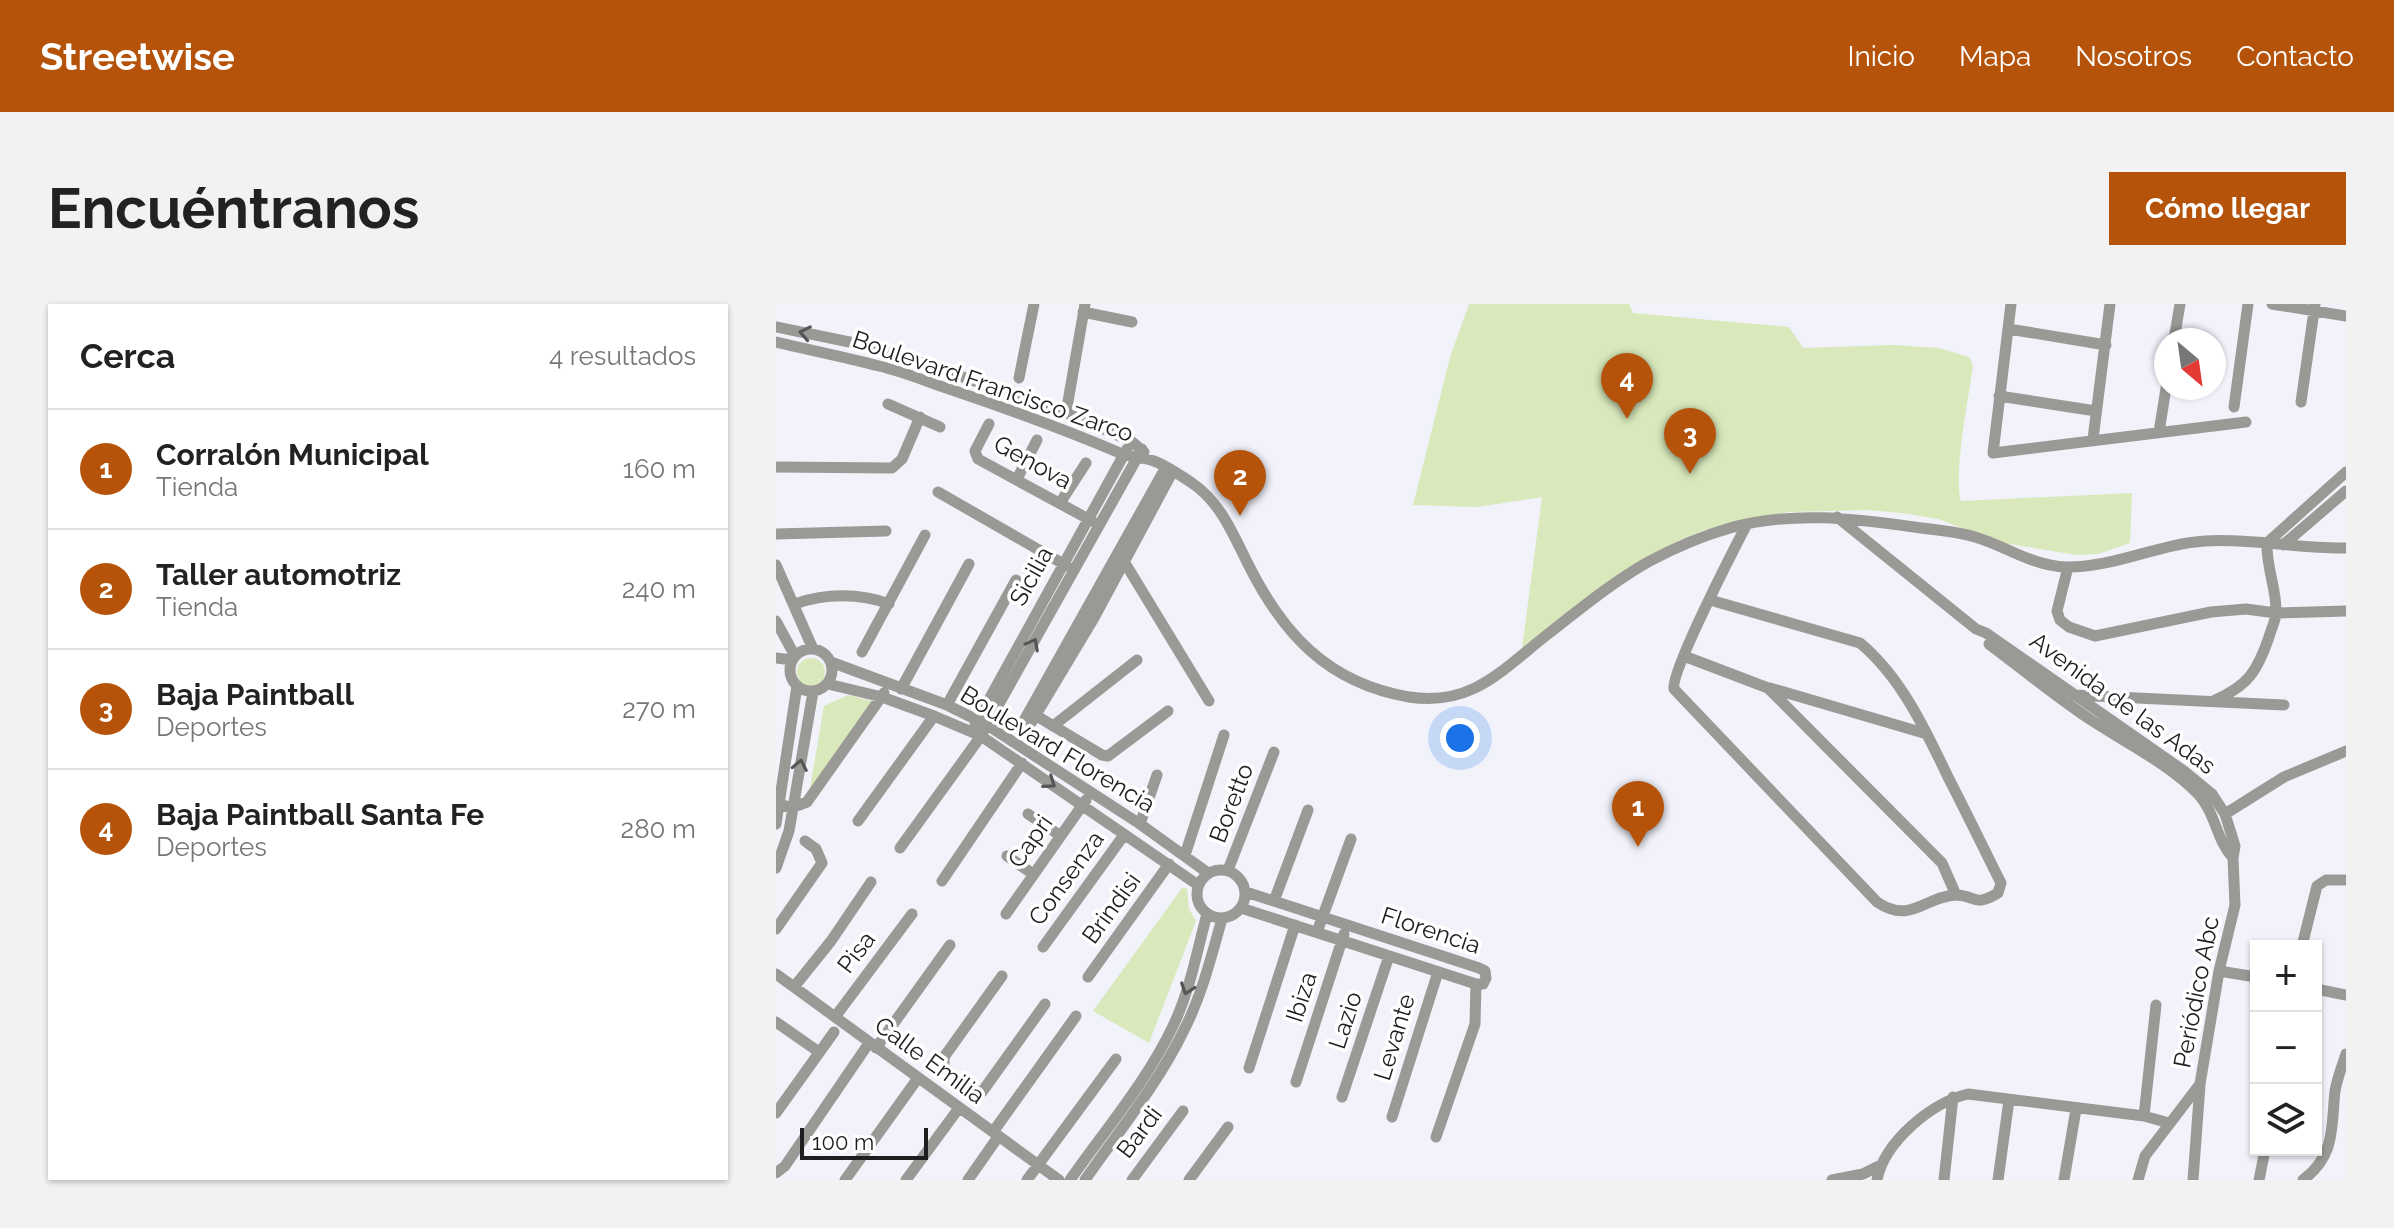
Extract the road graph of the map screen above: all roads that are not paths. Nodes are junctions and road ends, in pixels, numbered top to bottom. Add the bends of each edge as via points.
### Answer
1 (1034, 304) edge
2 (2011, 304) edge
3 (2110, 304) edge
4 (2180, 304) edge
5 (2248, 304) edge
6 (2272, 304) edge
7 (2315, 307) edge
8 (1084, 308) edge
9 (2346, 316) edge
10 (1132, 322) dead end
11 (776, 327) edge
12 (2176, 328) edge
13 (2009, 329) junction
14 (776, 342) edge
15 (2106, 345) junction
16 (1019, 378) dead end
17 (1999, 396) junction
18 (2164, 400) edge
19 (2301, 402) dead end
20 (888, 404) dead end
21 (2234, 407) dead end
22 (2096, 411) junction
23 (1066, 413) junction
24 (920, 417) junction
25 (2246, 422) dead end
26 (989, 424) dead end
27 (940, 427) dead end
28 (2159, 432) junction
29 (2093, 439) junction
30 (1037, 440) dead end
31 (1131, 441) junction
32 (1123, 455) junction
33 (1142, 455) junction
34 (1086, 463) dead end
35 (776, 467) edge
36 (1169, 469) junction
37 (2346, 472) edge
38 (1017, 479) junction
39 (2346, 491) edge
40 (938, 492) dead end
41 (1060, 503) junction
42 (1836, 517) junction
43 (1088, 518) junction
44 (1747, 524) junction
45 (1100, 525) junction
46 (886, 531) dead end
47 (776, 534) edge
48 (925, 535) dead end
49 (2267, 543) junction
50 (2283, 545) junction
51 (2346, 548) edge
52 (1122, 558) junction
53 (969, 564) dead end
54 (776, 565) edge
55 (1069, 567) junction
56 (2068, 567) junction
57 (1016, 580) dead end
58 (1710, 600) junction
59 (795, 604) junction
60 (889, 604) junction
61 (2346, 611) edge
62 (2276, 613) junction
63 (777, 624) edge
64 (1976, 629) junction
65 (776, 647) edge
66 (813, 649) junction
67 (862, 652) dead end
68 (1684, 656) junction
69 (776, 658) edge
70 (794, 658) junction
71 (1137, 660) dead end
72 (831, 662) junction
73 (776, 675) edge
74 (794, 682) junction
75 (828, 684) junction
76 (887, 685) junction
77 (1768, 688) junction
78 (901, 689) junction
79 (813, 692) junction
80 (2074, 695) junction
81 (882, 697) junction
82 (1209, 701) dead end
83 (2213, 701) junction
84 (947, 705) junction
85 (2284, 705) dead end
86 (1168, 711) dead end
87 (934, 716) junction
88 (1053, 726) junction
89 (978, 731) junction
90 (1927, 734) junction
91 (1224, 735) dead end
92 (2346, 751) edge
93 (1274, 752) dead end
94 (1022, 763) junction
95 (1157, 775) dead end
96 (1090, 793) junction
97 (1082, 805) junction
98 (785, 806) junction
99 (1308, 810) dead end
100 (1028, 814) dead end
101 (2225, 814) junction
102 (858, 821) dead end
103 (776, 824) edge
104 (1140, 824) junction
105 (1124, 835) junction
106 (1061, 836) junction
107 (1351, 839) dead end
108 (805, 841) dead end
109 (900, 848) dead end
110 (1185, 855) junction
111 (1007, 856) dead end
112 (2233, 858) junction
113 (1169, 864) junction
114 (776, 868) edge
115 (1228, 870) junction
116 (1208, 873) junction
117 (1033, 874) junction
118 (2346, 880) edge
119 (942, 881) dead end
120 (871, 882) dead end
121 (1198, 885) junction
122 (1246, 892) junction
123 (1956, 895) junction
124 (1274, 901) junction
125 (1241, 908) junction
126 (912, 914) dead end
127 (1006, 914) dead end
128 (1207, 914) junction
129 (1323, 917) junction
130 (1222, 919) junction
131 (1295, 925) junction
132 (1347, 926) junction
133 (776, 929) edge
134 (1317, 932) junction
135 (2304, 940) edge
136 (1342, 941) junction
137 (950, 945) dead end
138 (1043, 947) dead end
139 (1389, 956) junction
140 (2219, 971) junction
141 (1438, 972) junction
142 (776, 974) edge
143 (1002, 976) dead end
144 (2250, 976) edge
145 (1088, 977) dead end
146 (1476, 984) junction
147 (794, 987) junction
148 (2322, 990) edge
149 (2346, 995) edge
150 (1045, 1004) dead end
151 (2156, 1005) dead end
152 (1076, 1016) dead end
153 (835, 1017) junction
154 (776, 1022) edge
155 (834, 1032) dead end
156 (872, 1045) junction
157 (819, 1052) junction
158 (2346, 1054) edge
159 (1116, 1059) dead end
160 (1249, 1068) dead end
161 (918, 1078) junction
162 (957, 1079) junction
163 (1296, 1082) dead end
164 (2200, 1084) junction
165 (944, 1097) junction
166 (1342, 1097) dead end
167 (1953, 1097) junction
168 (2009, 1100) junction
169 (959, 1108) junction
170 (2076, 1109) junction
171 (1183, 1111) dead end
172 (776, 1113) edge
173 (2144, 1116) junction
174 (1392, 1117) dead end
175 (2169, 1123) junction
176 (1228, 1127) dead end
177 (995, 1134) junction
178 (1436, 1137) dead end
179 (2264, 1156) edge
180 (1038, 1165) junction
181 (1879, 1166) junction
182 (776, 1173) edge
183 (845, 1180) edge
184 (906, 1180) edge
185 (968, 1180) edge
186 (1027, 1180) edge
187 (1059, 1180) edge
188 (1070, 1180) edge
189 (1085, 1180) edge
190 (1132, 1180) edge
191 (1189, 1180) edge
192 (1832, 1180) edge
193 (1877, 1180) edge
194 (1944, 1180) edge
195 (1998, 1180) edge
196 (2064, 1180) edge
197 (2138, 1180) edge
198 (2195, 1180) edge
199 (2259, 1180) edge
200 (2303, 1180) edge

1 - 16 street
2 - 13 street
3 - 15 street
4 - 12 street
5 - 21 street
6 - 7 street
7 - 9 street
7 - 19 street
8 - 10 street
8 - 23 street
23 -> 11 street, Boulevard Francisco Zarco via 864,345
13 - 15 street
13 - 17 street
14 - 32 street, Boulevard Francisco Zarco via 883,367
15 - 22 street
17 - 22 street
17 - 29 street via 1993,453
18 - 28 street
20 - 24 street
22 - 29 street
23 - 31 street, Boulevard Francisco Zarco
24 - 27 street
24 - 35 street via 902,459 892,468
25 - 28 street
26 - 38 street, Genova via 976,457
28 - 29 street
30 - 38 street
31 - 32 street, Sicilia
31 - 33 street, Boulevard Francisco Zarco
32 - 33 street, Boulevard Francisco Zarco
32 - 43 street, Sicilia
33 - 36 street, Boulevard Francisco Zarco
33 - 45 street, Sicilia
34 - 41 street
36 - 44 street, Boulevard Francisco Zarco via 1217,506 1270,606 1301,644 1358,681 1425,698 1477,688 1646,563
36 - 52 street
37 - 49 street
38 - 41 street, Genova
39 - 50 street
40 - 55 street
41 - 43 street, Genova
42 - 44 street, Boulevard Francisco Zarco
42 - 56 street, Boulevard Francisco Zarco via 1967,535 2043,564
42 - 64 street, Avenida de las Adas
43 - 45 street, Genova
43 - 55 street, Sicilia
44 - 58 street
45 - 55 street, Sicilia
46 - 47 street
48 - 60 street
49 - 50 street
49 - 56 street via 2209,540
49 - 62 street
50 - 51 street
52 - 82 street
52 - 88 street via 1032,714
53 - 78 street
54 - 59 street
55 - 89 street, Sicilia
56 - 62 street via 2057,611 2060,620 2083,633 2107,634 2211,612
57 - 84 street
58 - 68 street
58 - 90 street via 1860,643 1904,694
59 - 60 street via 860,596
59 - 66 street
60 - 67 street
61 - 62 street
62 - 83 street via 2254,674
63 - 65 street
63 - 70 street
64 - 80 street, Avenida de las Adas
64 - 112 street, Avenida de las Adas via 1982,639 2084,716 2182,779 2206,803
66 - 70 street
66 - 72 street
68 - 77 street
68 - 123 street via 1674,689 1877,902 1889,910 1907,911
69 - 70 street
70 - 74 street
71 - 88 street
72 - 75 street
72 - 76 street, Boulevard Florencia
73 - 74 street
74 - 79 street
74 - 98 street
75 - 79 street
75 - 81 street, Boulevard Florencia
76 - 78 street, Boulevard Florencia
76 - 81 street
77 - 90 street
77 - 123 street via 1942,863
78 - 84 street, Boulevard Florencia
98 -> 79 street
80 - 83 street
80 - 101 street, Avenida de las Adas via 2199,782
81 - 87 street, Boulevard Florencia
81 - 98 street via 814,795 802,806
83 - 85 street
84 - 89 street, Boulevard Florencia
86 - 88 street via 1108,756
87 - 89 street, Boulevard Florencia
87 - 102 street
89 - 94 street, Boulevard Florencia
89 - 96 street, Boulevard Florencia
89 - 109 street, Sicilia
90 - 123 street via 2001,883 1998,893 1986,900
91 - 110 street
92 - 101 street via 2284,777
93 - 115 street, Boretto
94 -> 97 street, Boulevard Florencia
94 - 119 street
95 - 104 street
96 - 97 street, Capri
96 - 104 street, Boulevard Florencia
97 - 105 street, Boulevard Florencia
97 - 106 street, Capri
98 - 103 street
98 - 114 street via 789,831
99 - 124 street
100 - 106 street
101 - 112 street, Avenida de las Adas via 2235,846
104 - 110 street, Boulevard Florencia
105 - 113 street, Boulevard Florencia
105 - 138 street, Consenza
106 - 117 street, Capri
107 - 129 street
108 - 133 street via 822,863
110 - 116 street, Boulevard Florencia
111 - 117 street
112 - 140 street, Periódico Abc via 2235,905
113 - 121 street, Boulevard Florencia
113 - 145 street, Brindisi
115 - 116 street
115 - 122 street via 1239,877
116 - 121 street
117 - 127 street, Capri
118 - 135 street via 2326,880 2317,886
120 - 147 street
121 - 128 street via 1198,901
122 - 124 street, Florencia
122 - 125 street
124 - 129 street, Florencia
125 - 130 street
125 - 131 street, Florencia
126 - 153 street, Pisa
128 - 130 street
128 -> 188 street via 1175,1024
129 - 132 street, Florencia
129 - 134 street
130 - 189 street via 1206,977 1180,1038
131 - 134 street, Florencia
131 - 160 street
132 - 136 street, Ibiza
132 - 146 street, Florencia via 1479,968 1486,978
134 - 136 street, Florencia
136 - 139 street, Florencia
136 - 163 street, Ibiza
137 - 156 street
139 - 141 street, Florencia
139 - 166 street, Lazio
140 - 144 street
140 - 164 street, Periódico Abc
141 - 146 street, Florencia
141 - 174 street, Levante
142 - 147 street, Calle Emilia
143 - 162 street via 944,1057 944,1066
146 - 178 street via 1475,1024
147 - 153 street, Calle Emilia
148 - 149 street
150 - 162 street via 982,1092
151 - 173 street, Periódico Abc
152 - 177 street
153 - 156 street, Calle Emilia
154 - 157 street
155 - 157 street
156 - 161 street, Calle Emilia
156 - 182 street
157 - 172 street
158 - 200 street via 2328,1150
159 - 180 street
161 - 165 street, Calle Emilia
161 - 183 street
162 - 165 street
164 - 175 street, Periódico Abc
164 - 198 street
165 - 169 street, Calle Emilia
167 - 168 street
167 - 181 street via 1906,1132
167 - 194 street
168 - 170 street
168 - 195 street
169 - 177 street, Calle Emilia
169 - 184 street
170 - 173 street
170 - 196 street
171 - 190 street, Bardi
173 - 175 street
175 - 197 street, Periódico Abc via 2145,1156
176 - 191 street
177 - 180 street, Calle Emilia
177 - 185 street
179 - 199 street
180 - 186 street
180 - 187 street, Calle Emilia
181 - 192 street
181 - 193 street

